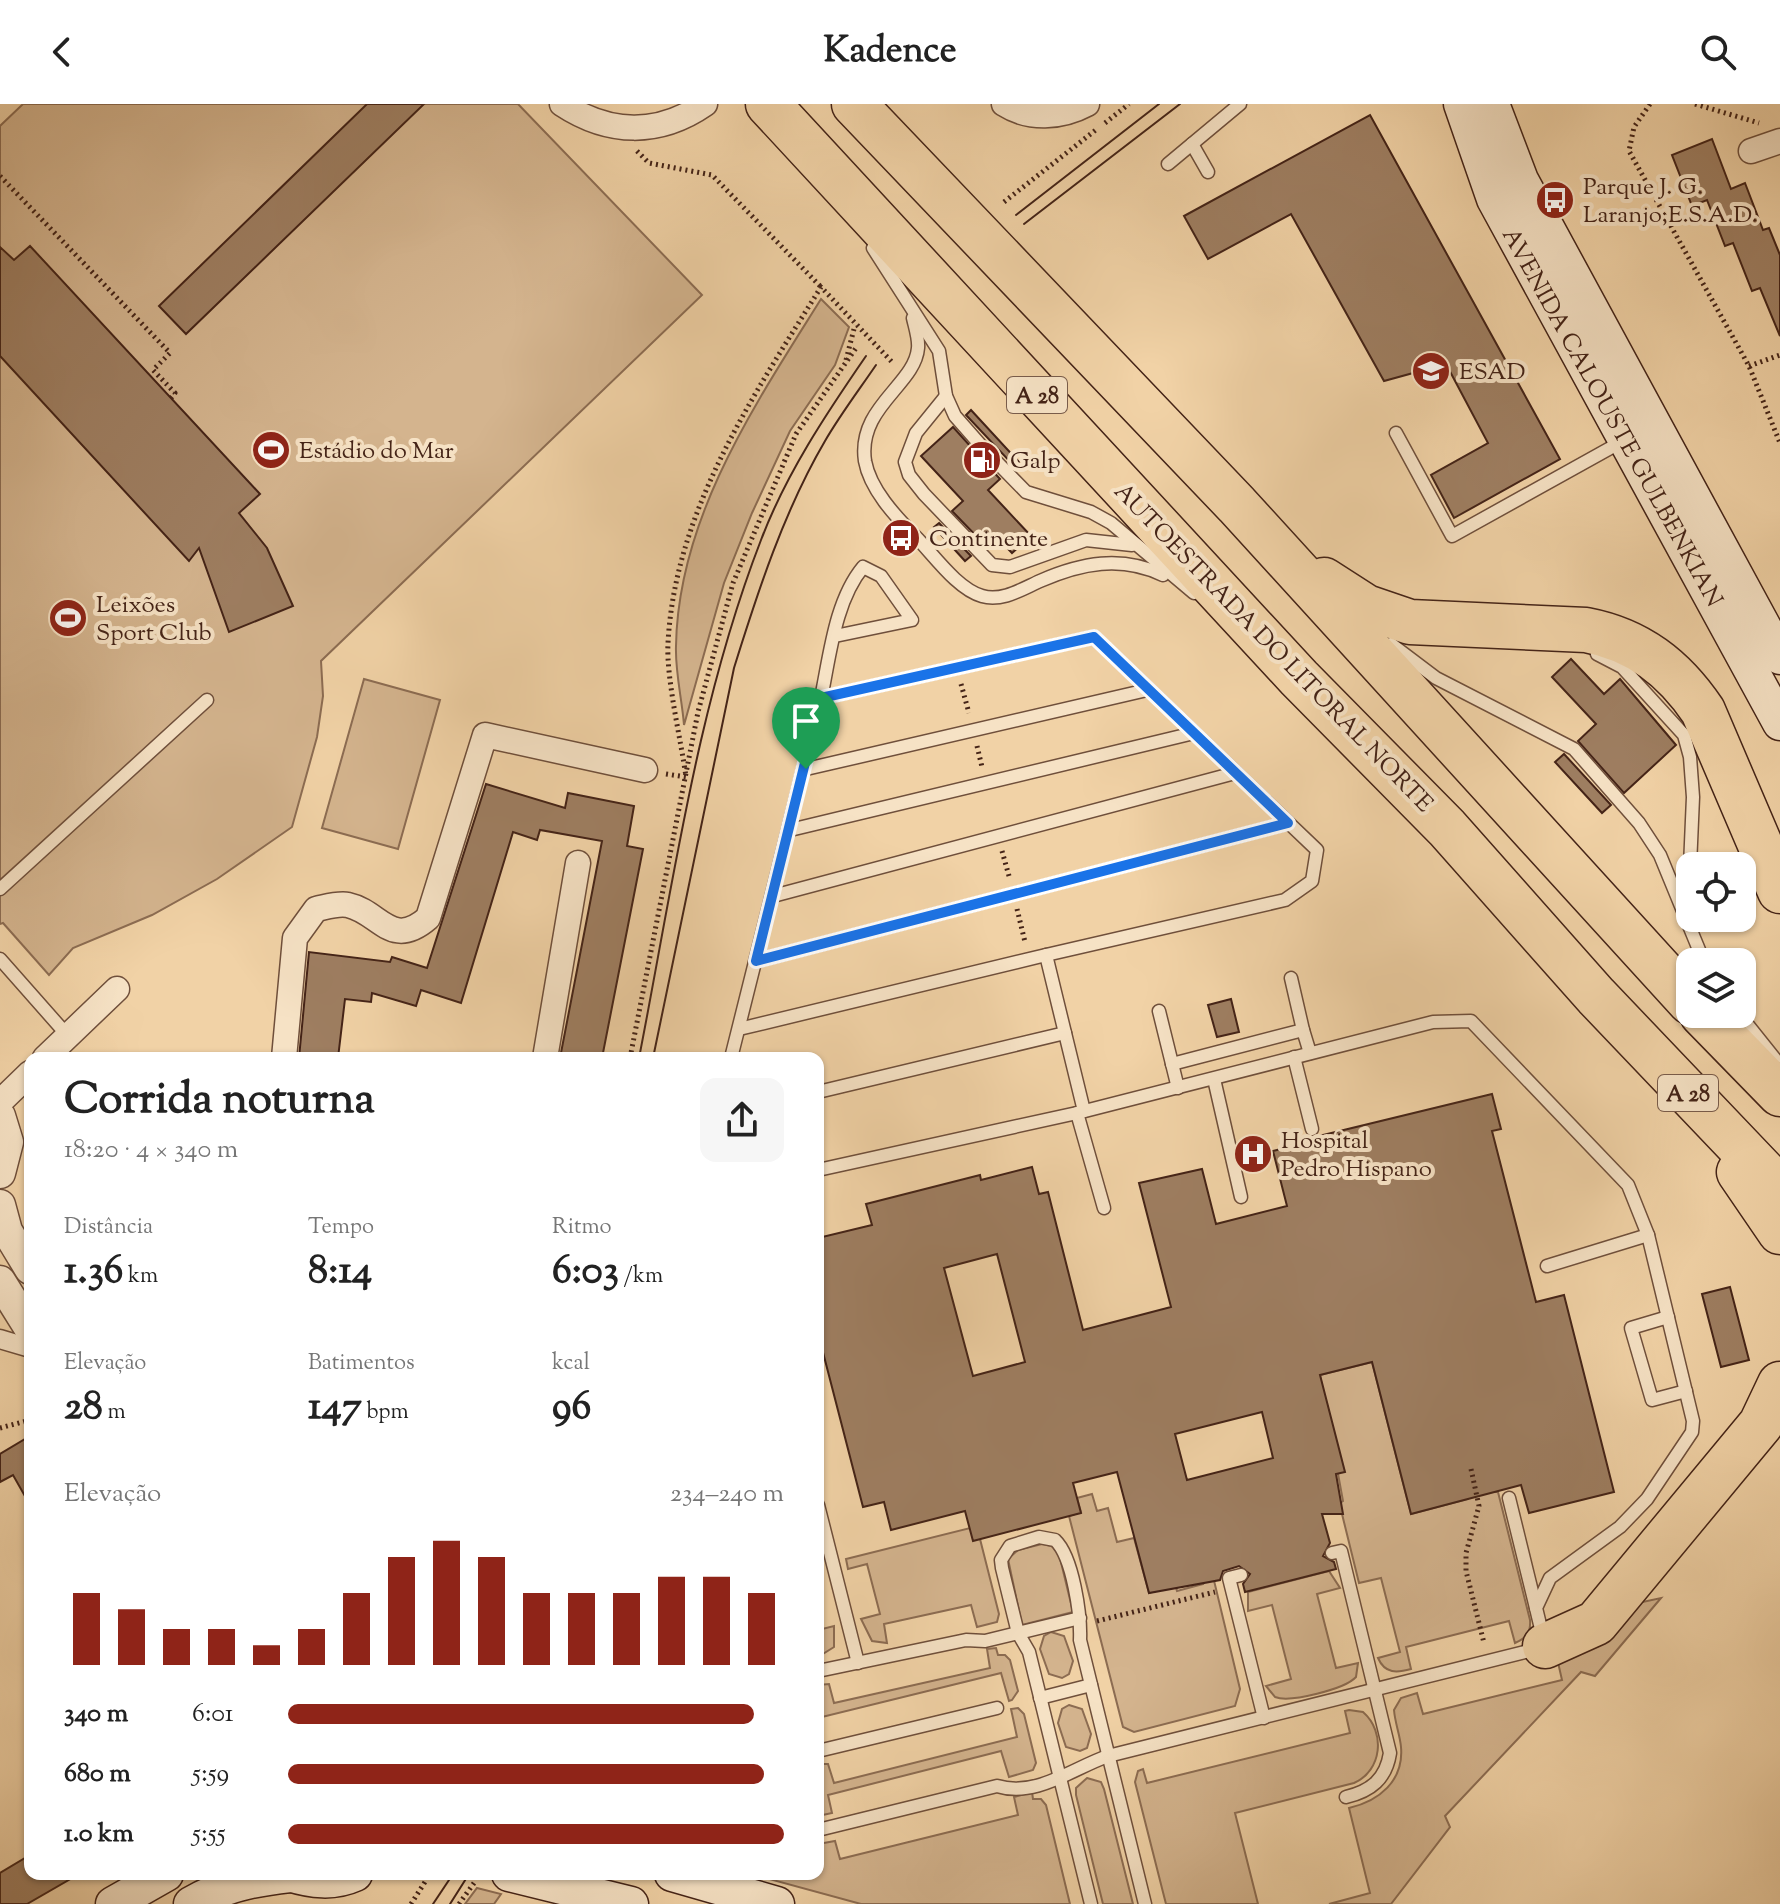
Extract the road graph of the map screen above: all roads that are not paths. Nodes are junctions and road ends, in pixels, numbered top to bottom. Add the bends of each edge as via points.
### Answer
1 (562, 104) edge
2 (705, 104) edge
3 (854, 104) edge
4 (1004, 104) edge
5 (1087, 104) edge
6 (1240, 104) edge
7 (1461, 104) edge
8 (1492, 104) edge
9 (771, 108) edge
10 (1776, 135) edge
11 (1192, 144) junction
12 (1751, 151) dead end
13 (1168, 164) dead end
14 (1208, 172) dead end
15 (839, 201) dead end
16 (866, 238) dead end
17 (912, 311) junction
18 (946, 396) junction
19 (1396, 433) dead end
20 (1625, 440) junction
21 (1237, 505) junction
22 (1134, 545) junction
23 (1321, 578) junction
24 (1180, 582) junction
25 (1205, 600) dead end
26 (1217, 610) dead end
27 (1366, 620) dead end
28 (835, 636) junction
29 (1402, 637) dead end
30 (1577, 649) dead end
31 (1780, 657) edge
32 (1299, 678) junction
33 (1147, 690) junction
34 (821, 698) junction
35 (207, 700) dead end
36 (1780, 723) edge
37 (1194, 733) junction
38 (806, 769) junction
39 (645, 770) dead end
40 (1235, 773) junction
41 (1734, 779) junction
42 (1288, 823) junction
43 (790, 830) junction
44 (1691, 852) edge
45 (1780, 856) edge
46 (578, 863) dead end
47 (0, 889) edge
48 (1780, 891) edge
49 (1676, 895) edge
50 (773, 896) junction
51 (1046, 955) junction
52 (0, 959) edge
53 (756, 961) junction
54 (1291, 978) dead end
55 (1676, 987) edge
56 (117, 989) dead end
57 (1596, 996) junction
58 (1159, 1011) dead end
59 (1716, 1028) edge
60 (1750, 1028) edge
61 (739, 1029) junction
62 (1303, 1030) junction
63 (1065, 1033) junction
64 (68, 1036) junction
65 (51, 1052) edge
66 (285, 1052) edge
67 (546, 1052) edge
68 (733, 1052) edge
69 (1310, 1053) junction
70 (1294, 1057) junction
71 (1172, 1064) junction
72 (1780, 1065) edge
73 (24, 1079) edge
74 (1214, 1079) junction
75 (1178, 1088) junction
76 (824, 1091) edge
77 (1780, 1094) edge
78 (0, 1102) edge
79 (1081, 1112) junction
80 (0, 1116) edge
81 (1312, 1129) dead end
82 (824, 1169) edge
83 (0, 1173) edge
84 (1780, 1189) edge
85 (1241, 1197) dead end
86 (0, 1205) edge
87 (1104, 1208) dead end
88 (1780, 1232) edge
89 (1648, 1235) junction
90 (24, 1259) edge
91 (1547, 1266) dead end
92 (0, 1281) edge
93 (1668, 1317) junction
94 (24, 1319) edge
95 (0, 1339) edge
96 (24, 1346) edge
97 (1780, 1384) edge
98 (1686, 1391) junction
99 (1509, 1498) dead end
100 (824, 1529) edge
101 (1332, 1553) dead end
102 (1241, 1575) dead end
103 (1080, 1618) junction
104 (1541, 1627) junction
105 (1018, 1633) junction
106 (858, 1663) junction
107 (824, 1670) edge
108 (1091, 1685) junction
109 (1375, 1690) junction
110 (1040, 1698) junction
111 (997, 1708) dead end
112 (1264, 1718) junction
113 (824, 1750) edge
114 (1108, 1756) junction
115 (1060, 1779) junction
116 (1346, 1797) dead end
117 (824, 1829) edge
118 (155, 1880) edge
119 (246, 1880) edge
120 (533, 1880) edge
121 (693, 1880) edge
122 (1144, 1903) edge
123 (113, 1904) edge
124 (191, 1904) edge
125 (631, 1904) edge
126 (777, 1904) edge
127 (1091, 1904) edge

1 - 2 street via 614,127 654,127
3 - 21 highway, A 28
4 - 5 street via 1041,116
6 - 11 lane
7 - 20 main road, AVENIDA CALOUSTE GULBENKIAN via 1494,199
8 - 31 main road, AVENIDA CALOUSTE GULBENKIAN via 1521,180
9 - 15 lane
9 - 32 highway, AUTOESTRADA DO LITORAL NORTE / A 28
10 - 12 street
11 - 13 lane
11 - 14 lane
16 - 17 lane
17 - 18 lane via 939,351
17 - 24 lane via 919,347 868,429 865,461 870,478 911,532 983,597 1001,597 1074,567 1099,563 1137,565
18 - 22 lane via 955,416 1026,492 1091,512
18 - 22 lane via 916,433 905,462 924,494 992,565 1010,567 1086,540
19 - 20 lane via 1452,536
20 - 36 main road, AVENIDA CALOUSTE GULBENKIAN
21 - 23 highway
21 - 55 highway, A 28
22 - 24 lane
23 - 27 lane
23 - 41 highway via 1366,607 1410,622 1586,630 1639,647 1687,687
24 - 25 lane
26 - 32 lane
28 - 28 lane via 850,583 863,567 881,576 912,620
28 - 34 lane
29 - 49 lane via 1377,631 1436,678 1574,749 1639,823 1660,855
30 - 44 lane via 1622,667 1684,735 1693,797
32 - 57 highway, AUTOESTRADA DO LITORAL NORTE / A 28 via 1447,828
33 - 34 lane via 1094,637
33 - 37 lane
33 - 38 lane
34 - 38 lane
35 - 47 lane
37 - 40 lane
37 - 43 lane
38 - 43 lane
39 - 66 street via 485,735 428,918 400,931 357,908 330,906 316,909 295,938
40 - 42 lane
40 - 50 lane
41 - 45 highway
41 - 48 highway
42 - 51 lane via 1317,850 1312,881 1285,900
42 - 53 lane
43 - 50 lane
46 - 67 street
50 - 53 lane
51 - 61 lane
51 - 63 lane
52 - 64 lane
53 - 61 lane
54 - 62 lane
56 - 64 street
57 - 84 highway, AUTOESTRADA DO LITORAL NORTE / A 28
57 - 88 highway via 1750,1184
58 - 71 lane
59 - 77 highway, A 28
60 - 72 lane
61 - 68 lane
62 - 69 lane
62 - 71 lane
63 - 76 lane
63 - 79 lane
64 - 65 street
69 - 70 lane
69 - 89 lane via 1433,1022 1471,1021 1628,1185
70 - 74 lane
70 - 81 lane
71 - 75 lane
73 - 78 street
74 - 75 lane
74 - 85 lane
75 - 79 lane
79 - 82 lane
79 - 87 lane
80 - 83 street via 8,1142
86 - 90 street via 7,1231
89 - 91 lane
89 - 93 lane
92 - 94 street
93 - 98 lane
93 - 98 lane via 1631,1328 1652,1400
95 - 96 street
97 - 104 highway via 1761,1424 1596,1623
98 - 104 lane via 1692,1432 1620,1527 1550,1578
99 - 104 lane
100 - 106 lane
101 - 109 lane via 1341,1551
102 - 112 lane via 1229,1578
103 - 105 lane
103 - 105 lane via 1061,1545 1047,1537 1017,1543 1001,1560
103 - 108 lane
104 - 109 lane via 1488,1663
105 - 106 lane
105 - 110 lane via 1029,1652
106 - 107 lane
108 - 110 lane
108 - 114 lane
109 - 112 lane
109 - 116 lane via 1388,1764 1376,1783
110 - 115 lane
111 - 113 lane
112 - 114 lane
114 - 115 lane
114 - 122 lane
115 - 117 lane via 1012,1791 997,1786
115 - 127 lane
118 - 123 main road
119 - 124 main road
120 - 125 main road
121 - 126 main road

